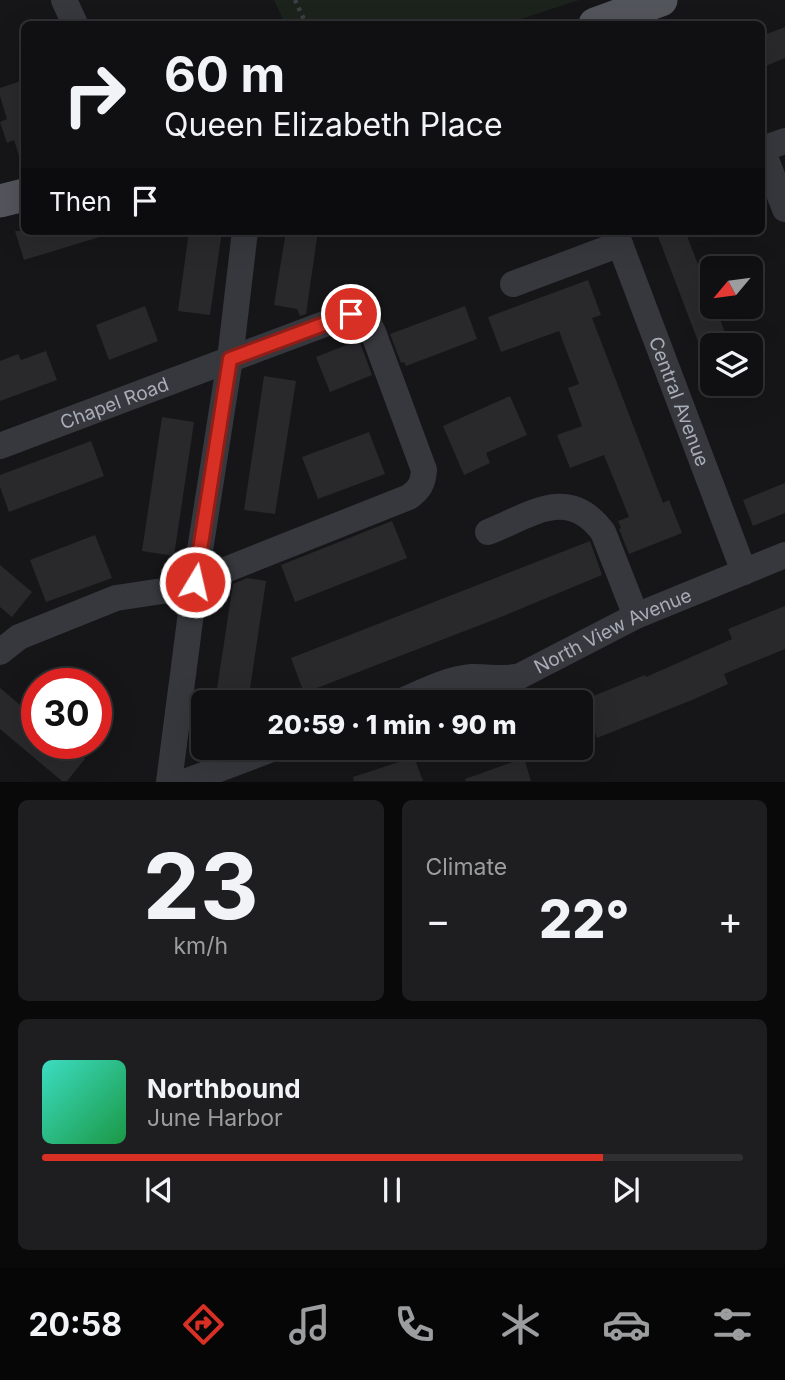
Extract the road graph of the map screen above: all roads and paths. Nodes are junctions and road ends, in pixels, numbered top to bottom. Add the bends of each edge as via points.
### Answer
1 (64, 0) edge
2 (295, 0) edge
3 (661, 0) edge
4 (74, 21) edge
5 (305, 21) edge
6 (603, 21) edge
7 (785, 141) edge
8 (765, 148) edge
9 (765, 157) edge
10 (21, 196) edge
11 (0, 201) edge
12 (785, 209) edge
13 (246, 235) edge
14 (618, 237) edge
15 (513, 284) dead end
16 (230, 359) junction
17 (0, 446) edge
18 (488, 531) dead end
19 (785, 555) edge
20 (744, 572) junction
21 (195, 582) junction
22 (636, 616) junction
23 (0, 652) edge
24 (430, 690) edge
25 (242, 760) edge
26 (169, 782) edge
27 (185, 782) edge

1 - 4 street
2 - 5 path
3 - 6 main road
7 - 8 street
9 - 12 street
10 - 11 main road
13 - 16 street
14 - 15 street
14 - 20 street, Central Avenue
16 - 17 street, Chapel Road
16 - 21 street
16 - 21 street, Chapel Road via 342,316 351,314 368,321 424,470 423,483 409,497
18 - 22 street via 550,507 578,509 603,532
19 - 20 street, North View Avenue
20 - 22 street, North View Avenue
21 - 23 street via 116,598 19,637
21 - 26 street
22 - 24 street, North View Avenue via 520,676 505,680 471,677
25 - 27 street

